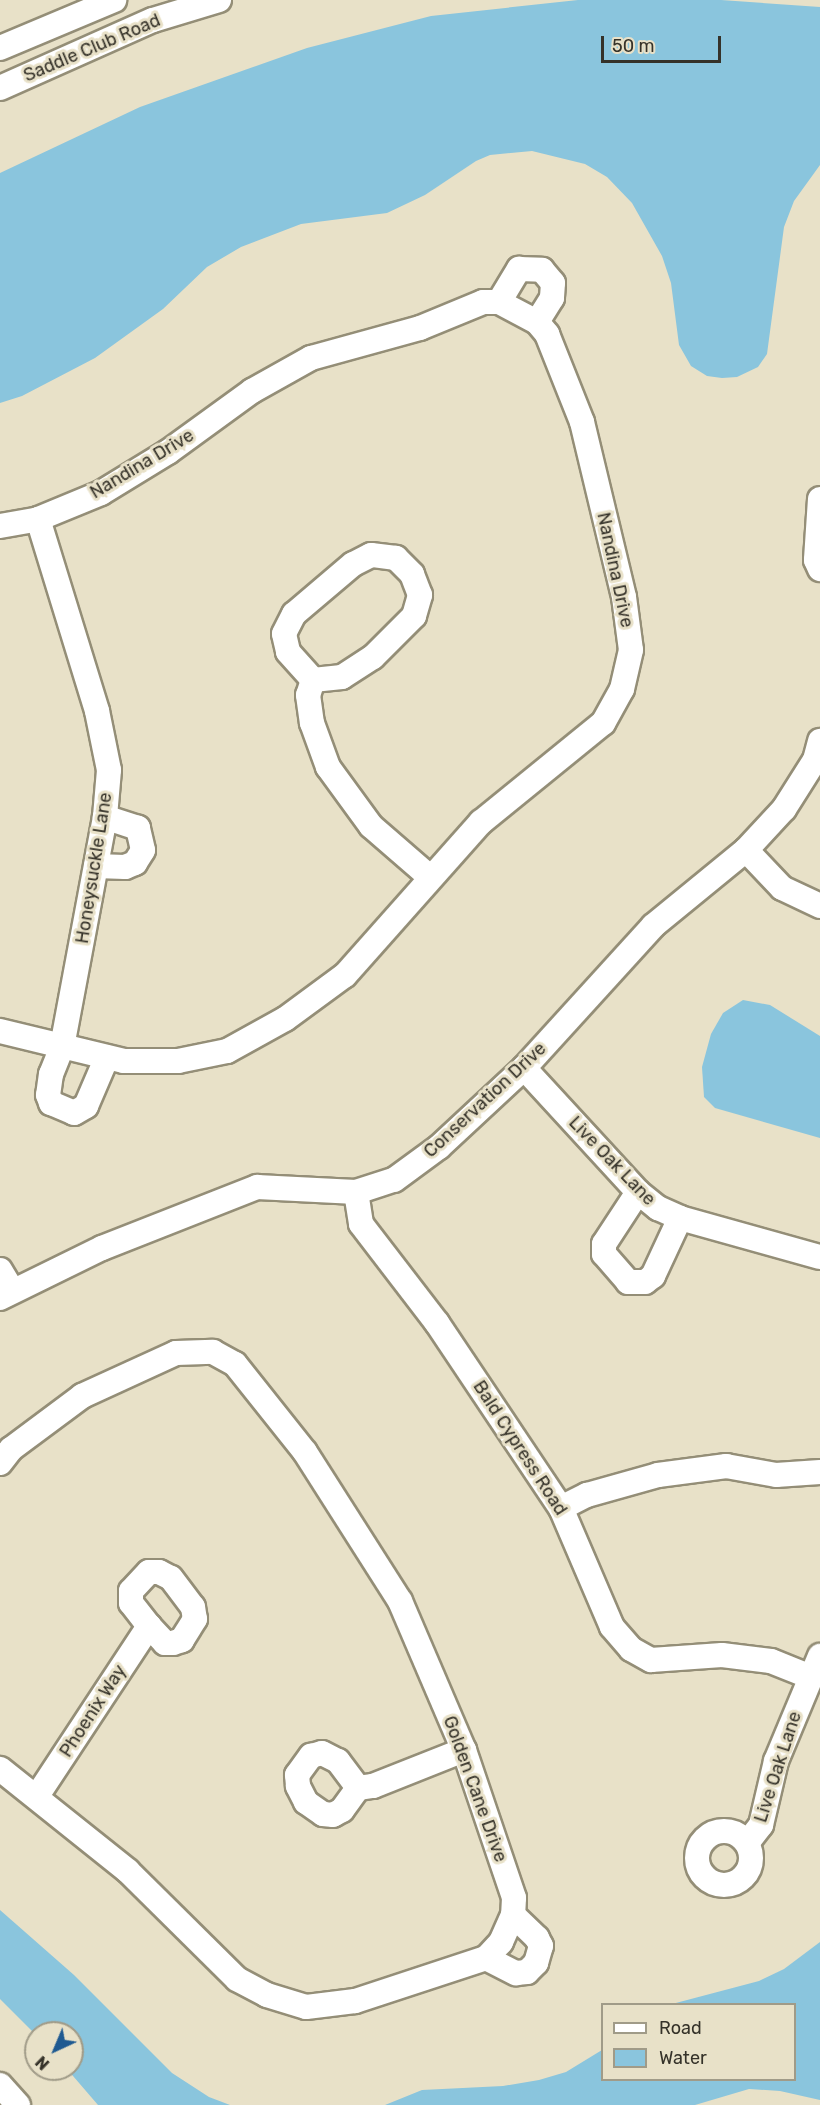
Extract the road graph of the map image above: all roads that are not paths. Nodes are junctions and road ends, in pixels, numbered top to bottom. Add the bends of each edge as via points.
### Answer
1 (114, 0) edge
2 (219, 0) edge
3 (0, 48) edge
4 (0, 88) edge
5 (499, 302) junction
6 (537, 322) junction
7 (820, 499) edge
8 (38, 519) junction
9 (0, 526) edge
10 (820, 569) edge
11 (313, 680) junction
12 (820, 741) edge
13 (105, 817) junction
14 (746, 850) junction
15 (96, 866) junction
16 (431, 878) junction
17 (820, 906) edge
18 (0, 1031) edge
19 (62, 1047) junction
20 (107, 1057) junction
21 (524, 1068) junction
22 (356, 1192) junction
23 (638, 1192) junction
24 (680, 1218) junction
25 (820, 1257) edge
26 (4, 1286) edge
27 (0, 1463) edge
28 (820, 1472) edge
29 (561, 1508) junction
30 (149, 1626) dead end
31 (814, 1666) edge
32 (464, 1750) junction
33 (0, 1769) edge
34 (358, 1788) dead end
35 (37, 1796) junction
36 (747, 1843) dead end
37 (513, 1915) junction
38 (486, 1958) junction
39 (0, 2085) edge
40 (18, 2105) edge

1 - 3 street, Saddle Club Road
2 - 4 street, Saddle Club Road via 153,20
5 - 6 street, Nandina Drive
5 - 6 street via 519,270 542,270 553,283 552,298
5 - 8 street, Nandina Drive via 483,302 420,328 311,358 252,391 168,452 101,493
6 - 16 street, Nandina Drive via 548,334 582,422 624,597 631,650 622,689 603,723 481,822
7 - 10 street via 816,521 816,560
8 - 9 street, Nandina Drive
8 - 13 street, Honeysuckle Lane via 97,711 109,770
11 - 11 street via 288,652 284,634 294,614 353,564 371,555 396,558 412,574 420,595 414,616 373,657 350,672 326,682
11 - 16 street via 308,695 312,723 328,767 370,826
12 - 14 street, Conservation Drive via 815,760 784,809
13 - 15 street, Honeysuckle Lane
13 - 15 street via 138,828 143,850 135,863 125,867
14 - 17 street via 782,888
14 - 21 street, Conservation Drive via 653,926
15 - 19 street, Honeysuckle Lane
16 - 20 street, Nandina Drive via 345,975 285,1019 237,1046 178,1061
18 - 19 street, Nandina Drive
19 - 20 street, Nandina Drive
19 - 20 street, Honeysuckle Lane via 48,1095 51,1103 74,1113 86,1106 93,1095
21 - 22 street, Conservation Drive via 439,1147 394,1180
21 - 23 street, Live Oak Lane
22 - 26 street, Conservation Drive via 257,1187
22 - 29 street, Bald Cypress Road via 362,1224 437,1323
23 - 24 street, Live Oak Lane via 658,1208
23 - 24 street via 604,1244 604,1254 628,1282 645,1282 653,1276
24 - 25 street, Live Oak Lane
27 - 32 street, Golden Cane Drive via 12,1449 82,1396 176,1353 213,1352 235,1364 305,1452 400,1601
28 - 29 street via 776,1475 726,1466 658,1475 587,1495
29 - 31 street, Bald Cypress Road via 612,1627 631,1649 651,1660 722,1655
30 - 35 street, Phoenix Way
31 - 36 street, Live Oak Lane via 776,1761 761,1825
32 - 34 street
32 - 37 street, Golden Cane Drive via 514,1898
33 - 35 street
35 - 38 street via 128,1872 237,1979 267,1995 306,2007 355,2001
37 - 38 street via 501,1942
37 - 38 street via 541,1946 536,1963 527,1972 516,1973
39 - 40 street

